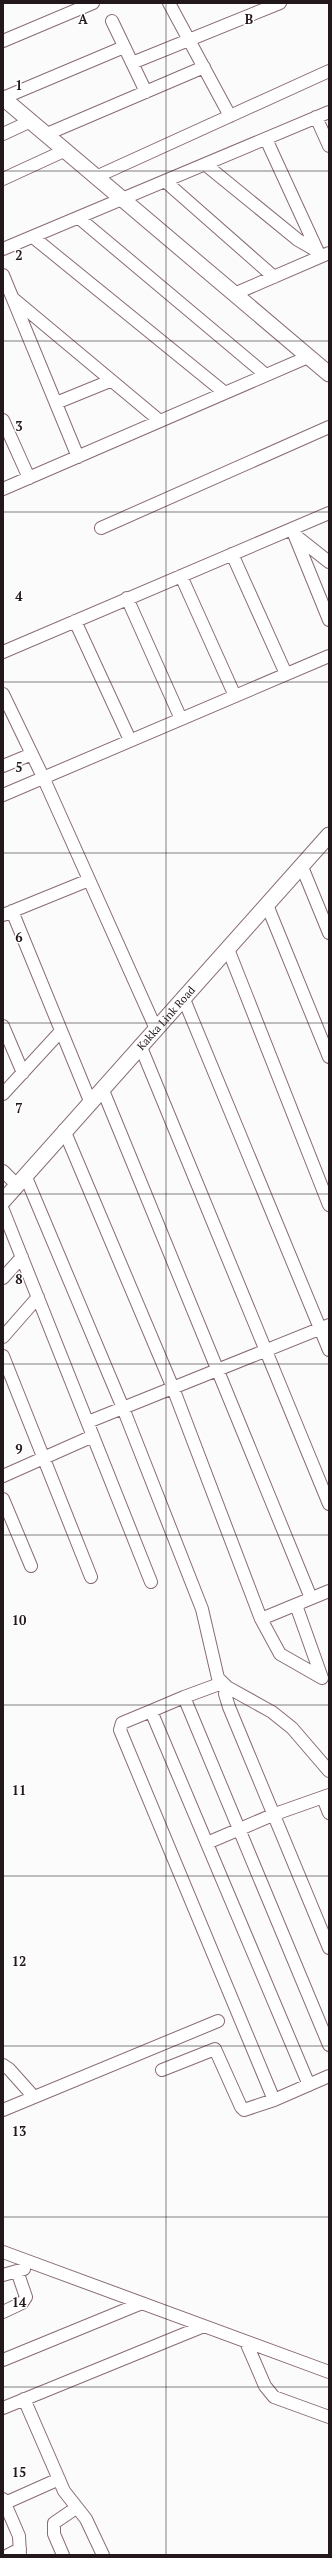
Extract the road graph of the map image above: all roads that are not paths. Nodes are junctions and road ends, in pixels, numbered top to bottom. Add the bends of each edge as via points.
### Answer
1 (93, 3) edge
2 (169, 3) edge
3 (280, 3) edge
4 (112, 21) dead end
5 (188, 38) junction
6 (3, 41) edge
7 (124, 47) junction
8 (132, 63) junction
9 (204, 67) junction
10 (329, 71) edge
11 (146, 92) junction
12 (3, 98) edge
13 (329, 112) edge
14 (230, 116) junction
15 (316, 117) junction
16 (31, 121) junction
17 (3, 134) edge
18 (47, 134) junction
19 (266, 139) junction
20 (329, 146) edge
21 (66, 150) junction
22 (206, 164) junction
23 (98, 176) junction
24 (3, 179) edge
25 (166, 182) junction
26 (125, 199) junction
27 (79, 218) junction
28 (33, 237) junction
29 (3, 249) edge
30 (322, 254) edge
31 (3, 275) edge
32 (274, 277) junction
33 (234, 294) junction
34 (12, 298) junction
35 (308, 357) junction
36 (329, 374) edge
37 (266, 375) junction
38 (110, 381) junction
39 (225, 393) junction
40 (56, 402) junction
41 (3, 420) edge
42 (160, 421) junction
43 (329, 427) edge
44 (78, 457) junction
45 (29, 478) junction
46 (3, 489) edge
47 (329, 513) edge
48 (101, 528) dead end
49 (293, 532) junction
50 (232, 554) junction
51 (329, 562) edge
52 (181, 576) junction
53 (127, 598) junction
54 (329, 620) edge
55 (74, 621) junction
56 (3, 652) edge
57 (329, 656) edge
58 (286, 674) junction
59 (3, 694) edge
60 (235, 696) junction
61 (3, 713) edge
62 (14, 719) junction
63 (181, 719) junction
64 (130, 740) junction
65 (32, 754) junction
66 (3, 766) edge
67 (43, 777) junction
68 (3, 794) edge
69 (329, 835) edge
70 (302, 867) junction
71 (89, 880) junction
72 (267, 905) junction
73 (8, 913) edge
74 (329, 933) edge
75 (228, 949) junction
76 (183, 997) junction
77 (3, 1026) edge
78 (156, 1029) junction
79 (61, 1031) junction
80 (140, 1045) junction
81 (329, 1056) edge
82 (23, 1073) junction
83 (102, 1088) junction
84 (3, 1094) edge
85 (90, 1101) junction
86 (64, 1130) junction
87 (3, 1171) edge
88 (21, 1180) junction
89 (3, 1201) edge
90 (329, 1205) edge
91 (3, 1210) edge
92 (22, 1257) junction
93 (3, 1278) edge
94 (38, 1297) junction
95 (325, 1327) edge
96 (3, 1337) edge
97 (267, 1350) junction
98 (329, 1350) edge
99 (3, 1356) edge
100 (218, 1370) junction
101 (173, 1388) junction
102 (124, 1408) junction
103 (88, 1422) junction
104 (93, 1436) junction
105 (44, 1459) junction
106 (3, 1476) edge
107 (3, 1499) edge
108 (329, 1504) edge
109 (31, 1566) dead end
110 (91, 1577) dead end
111 (151, 1582) dead end
112 (328, 1595) edge
113 (311, 1598) junction
114 (296, 1605) junction
115 (261, 1619) junction
116 (326, 1680) edge
117 (224, 1685) junction
118 (184, 1697) junction
119 (151, 1711) junction
120 (329, 1771) edge
121 (326, 1797) edge
122 (329, 1813) edge
123 (275, 1814) junction
124 (240, 1829) junction
125 (207, 1843) junction
126 (329, 1948) edge
127 (218, 2021) dead end
128 (329, 2045) edge
129 (3, 2065) edge
130 (162, 2070) dead end
131 (329, 2076) edge
132 (309, 2085) junction
133 (34, 2097) junction
134 (274, 2100) junction
135 (3, 2110) edge
136 (3, 2252) edge
137 (39, 2265) junction
138 (17, 2271) junction
139 (3, 2275) edge
140 (142, 2303) junction
141 (3, 2312) edge
142 (204, 2326) junction
143 (246, 2342) junction
144 (3, 2360) edge
145 (329, 2372) edge
146 (24, 2399) junction
147 (3, 2408) edge
148 (329, 2417) edge
149 (59, 2480) junction
150 (4, 2502) edge
151 (76, 2508) junction
152 (20, 2552) edge
153 (8, 2555) edge
154 (63, 2555) edge
155 (103, 2555) edge

1 - 6 street
2 - 5 street
3 - 5 street
4 - 7 street
5 - 8 street
5 - 9 street
7 - 8 street
7 - 12 street
8 - 11 street
9 - 11 street
9 - 14 street
10 - 14 street
11 - 18 street
12 - 16 street
13 - 15 street
14 - 23 street
15 - 19 street
15 - 20 street
16 - 17 street
16 - 18 street
18 - 21 street
19 - 22 street
19 - 30 street
21 - 23 street
21 - 24 street
22 - 25 street
22 - 30 street via 298,240
23 - 26 street
25 - 26 street
25 - 32 street
26 - 27 street
26 - 33 street
27 - 28 street
27 - 37 street
28 - 29 street
28 - 39 street
30 - 32 street
31 - 34 street
32 - 33 street
33 - 35 street
34 - 38 street
34 - 40 street
35 - 36 street
35 - 37 street
37 - 39 street
38 - 40 street
38 - 42 street
39 - 42 street
40 - 44 street
41 - 45 street
42 - 44 street
43 - 48 street
44 - 45 street
45 - 46 street
47 - 49 street
49 - 50 street
49 - 51 street
49 - 54 street
50 - 52 street
50 - 58 street
52 - 53 street
52 - 60 street
53 - 55 street
53 - 63 street
55 - 56 street
55 - 64 street
57 - 58 street
58 - 60 street
59 - 62 street
60 - 63 street
61 - 62 street
62 - 65 street
63 - 64 street
64 - 67 street
65 - 66 street
65 - 67 street
67 - 68 street
67 - 71 street
69 - 70 street, Kakka Link Road
70 - 72 street, Kakka Link Road
70 - 74 street
71 - 73 street
71 - 78 street
72 - 75 street, Kakka Link Road
72 - 81 street
73 - 79 street
75 - 76 street, Kakka Link Road
75 - 90 street
76 - 78 street, Kakka Link Road
76 - 95 street
77 - 82 street
78 - 80 street, Kakka Link Road
79 - 82 street
79 - 85 street
80 - 83 street, Kakka Link Road
80 - 97 street
82 - 84 street
83 - 85 street, Kakka Link Road
83 - 100 street
85 - 86 street, Kakka Link Road
86 - 88 street, Kakka Link Road
86 - 101 street
87 - 88 street
88 - 89 street, Kakka Link Road
88 - 102 street
91 - 92 street
92 - 93 street
92 - 94 street
94 - 96 street
94 - 103 street
95 - 97 street
95 - 98 street
97 - 100 street
97 - 108 street
99 - 105 street
100 - 101 street
100 - 113 street
101 - 102 street
101 - 115 street
102 - 103 street
102 - 117 street via 202,1609 217,1674
103 - 104 street
104 - 105 street
104 - 111 street
105 - 106 street
105 - 110 street
107 - 109 street
112 - 113 street
113 - 114 street
114 - 115 street
114 - 116 street
115 - 116 street via 280,1654
117 - 118 street
117 - 120 street via 272,1712 292,1728
117 - 123 street via 228,1707
118 - 119 street
118 - 124 street
119 - 125 street
119 - 134 street via 122,1723 120,1730
121 - 122 street
121 - 123 street
123 - 124 street
123 - 126 street
124 - 125 street
124 - 128 street
125 - 132 street
127 - 133 street
129 - 133 street
130 - 134 street via 215,2049 241,2107 249,2110
131 - 132 street
132 - 134 street
133 - 135 street
136 - 137 street
137 - 138 street
137 - 140 street
138 - 139 street
138 - 141 street via 26,2297 22,2303
140 - 142 street
140 - 144 street
142 - 143 street
142 - 146 street
143 - 145 street
143 - 148 street via 266,2386 274,2397
146 - 147 street
146 - 149 street
149 - 150 street
149 - 151 street
150 - 152 street via 19,2536
151 - 154 street via 54,2523 54,2534
151 - 155 street via 86,2519
152 - 153 street

